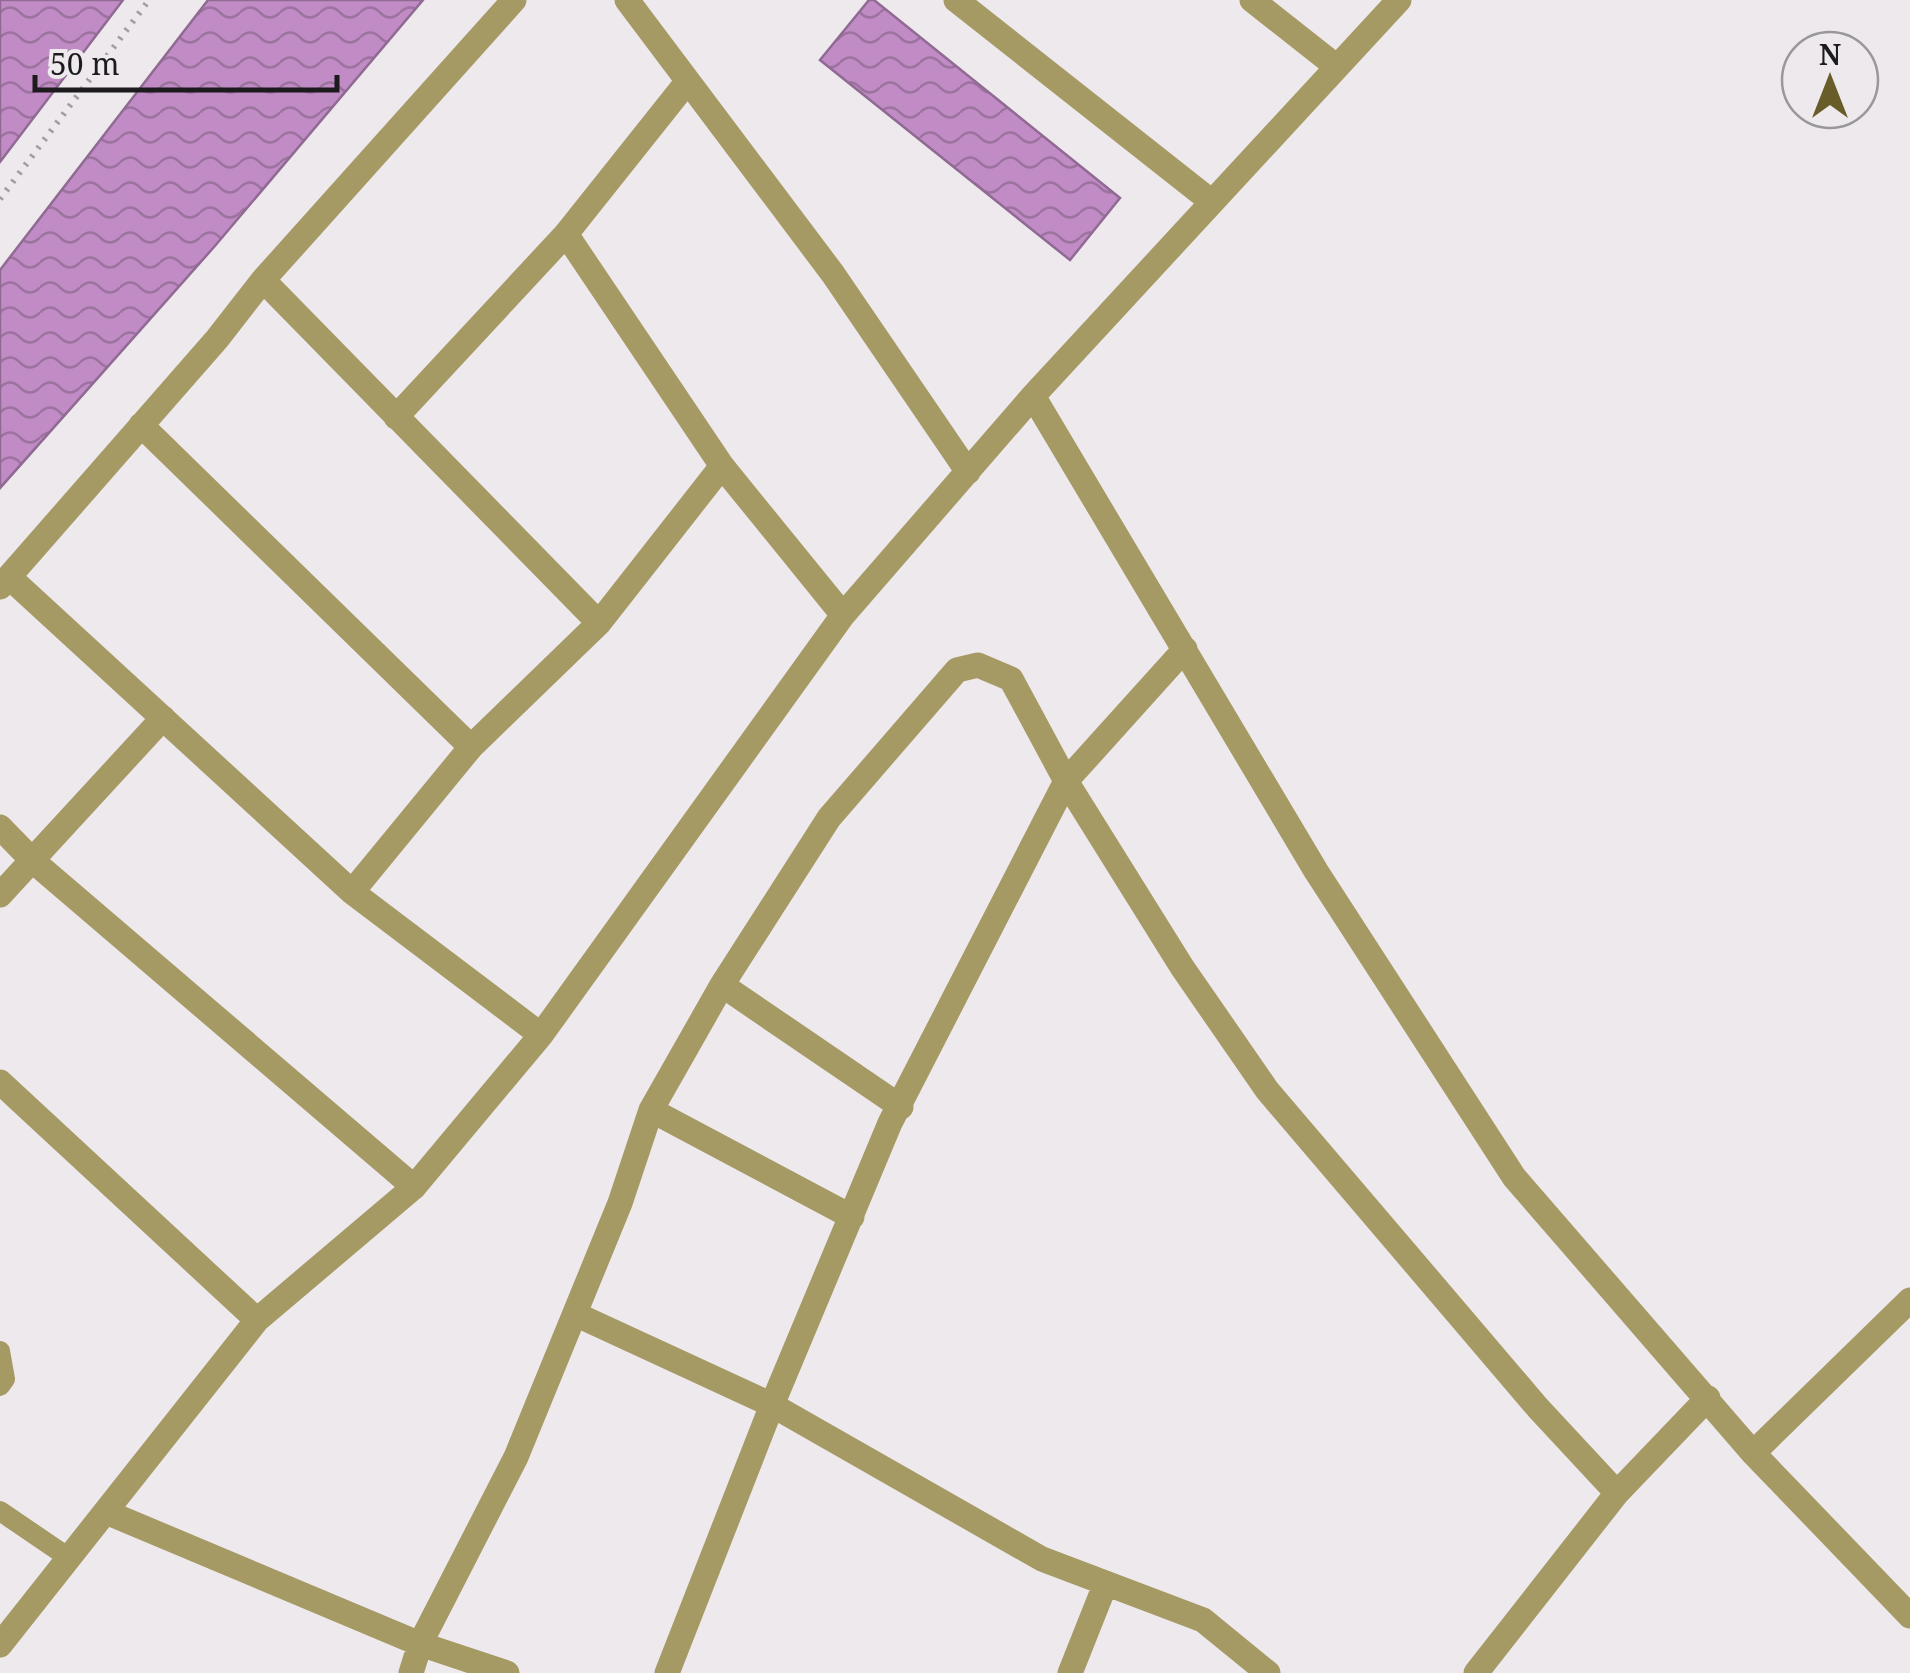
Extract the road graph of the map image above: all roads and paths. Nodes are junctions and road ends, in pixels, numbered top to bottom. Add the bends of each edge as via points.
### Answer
1 (149, 0) edge
2 (514, 0) edge
3 (626, 0) edge
4 (956, 0) edge
5 (1252, 0) edge
6 (1399, 0) edge
7 (1337, 67) junction
8 (686, 82) junction
9 (0, 199) edge
10 (1212, 202) junction
11 (566, 234) junction
12 (263, 280) junction
13 (1026, 404) junction
14 (396, 417) junction
15 (141, 426) junction
16 (722, 466) junction
17 (968, 472) junction
18 (5, 582) edge
19 (843, 615) junction
20 (599, 623) junction
21 (1184, 649) junction
22 (163, 718) junction
23 (471, 747) junction
24 (1066, 782) junction
25 (0, 827) edge
26 (33, 861) junction
27 (352, 892) junction
28 (0, 895) edge
29 (722, 985) junction
30 (540, 1036) junction
31 (0, 1082) edge
32 (902, 1107) junction
33 (651, 1110) junction
34 (414, 1187) junction
35 (852, 1217) junction
36 (1910, 1300) edge
37 (575, 1314) junction
38 (257, 1320) junction
39 (0, 1351) edge
40 (0, 1386) edge
41 (1708, 1398) junction
42 (772, 1405) junction
43 (1753, 1453) junction
44 (1617, 1493) junction
45 (0, 1511) edge
46 (106, 1512) junction
47 (69, 1558) junction
48 (1105, 1585) junction
49 (1910, 1616) edge
50 (420, 1644) junction
51 (0, 1645) edge
52 (411, 1673) edge
53 (507, 1673) edge
54 (667, 1673) edge
55 (1070, 1673) edge
56 (1268, 1673) edge
57 (1476, 1673) edge

1 - 9 path
2 - 12 street
3 - 8 street
4 - 10 street
5 - 7 street
6 - 7 street
7 - 10 street
8 - 11 street
8 - 17 street via 833,274
10 - 13 street
11 - 14 street
11 - 16 street
12 - 14 street
12 - 15 street
13 - 17 street
13 - 21 street
14 - 20 street
15 - 18 street
15 - 23 street
16 - 19 street
16 - 20 street
17 - 19 street
18 - 22 street
19 - 30 street
20 - 23 street
21 - 24 street
21 - 41 street via 1316,871 1514,1176
22 - 26 street
22 - 27 street
23 - 27 street
24 - 29 street via 1010,679 978,664 957,670 829,818
24 - 32 street
24 - 44 street via 1267,1090
25 - 26 street
26 - 28 street
26 - 34 street
27 - 30 street
29 - 32 street
29 - 33 street
30 - 34 street
31 - 38 street
32 - 35 street
33 - 35 street
33 - 37 street
34 - 38 street
35 - 42 street
36 - 43 street
37 - 42 street
37 - 50 street via 516,1457
38 - 46 street
39 - 40 lane
41 - 43 street
41 - 44 street
42 - 48 street via 1042,1559
42 - 54 street
43 - 49 street
44 - 57 street
45 - 47 lane
46 - 47 street
46 - 50 street
47 - 51 street
48 - 55 street
48 - 56 street via 1203,1620
50 - 52 street
50 - 53 street

